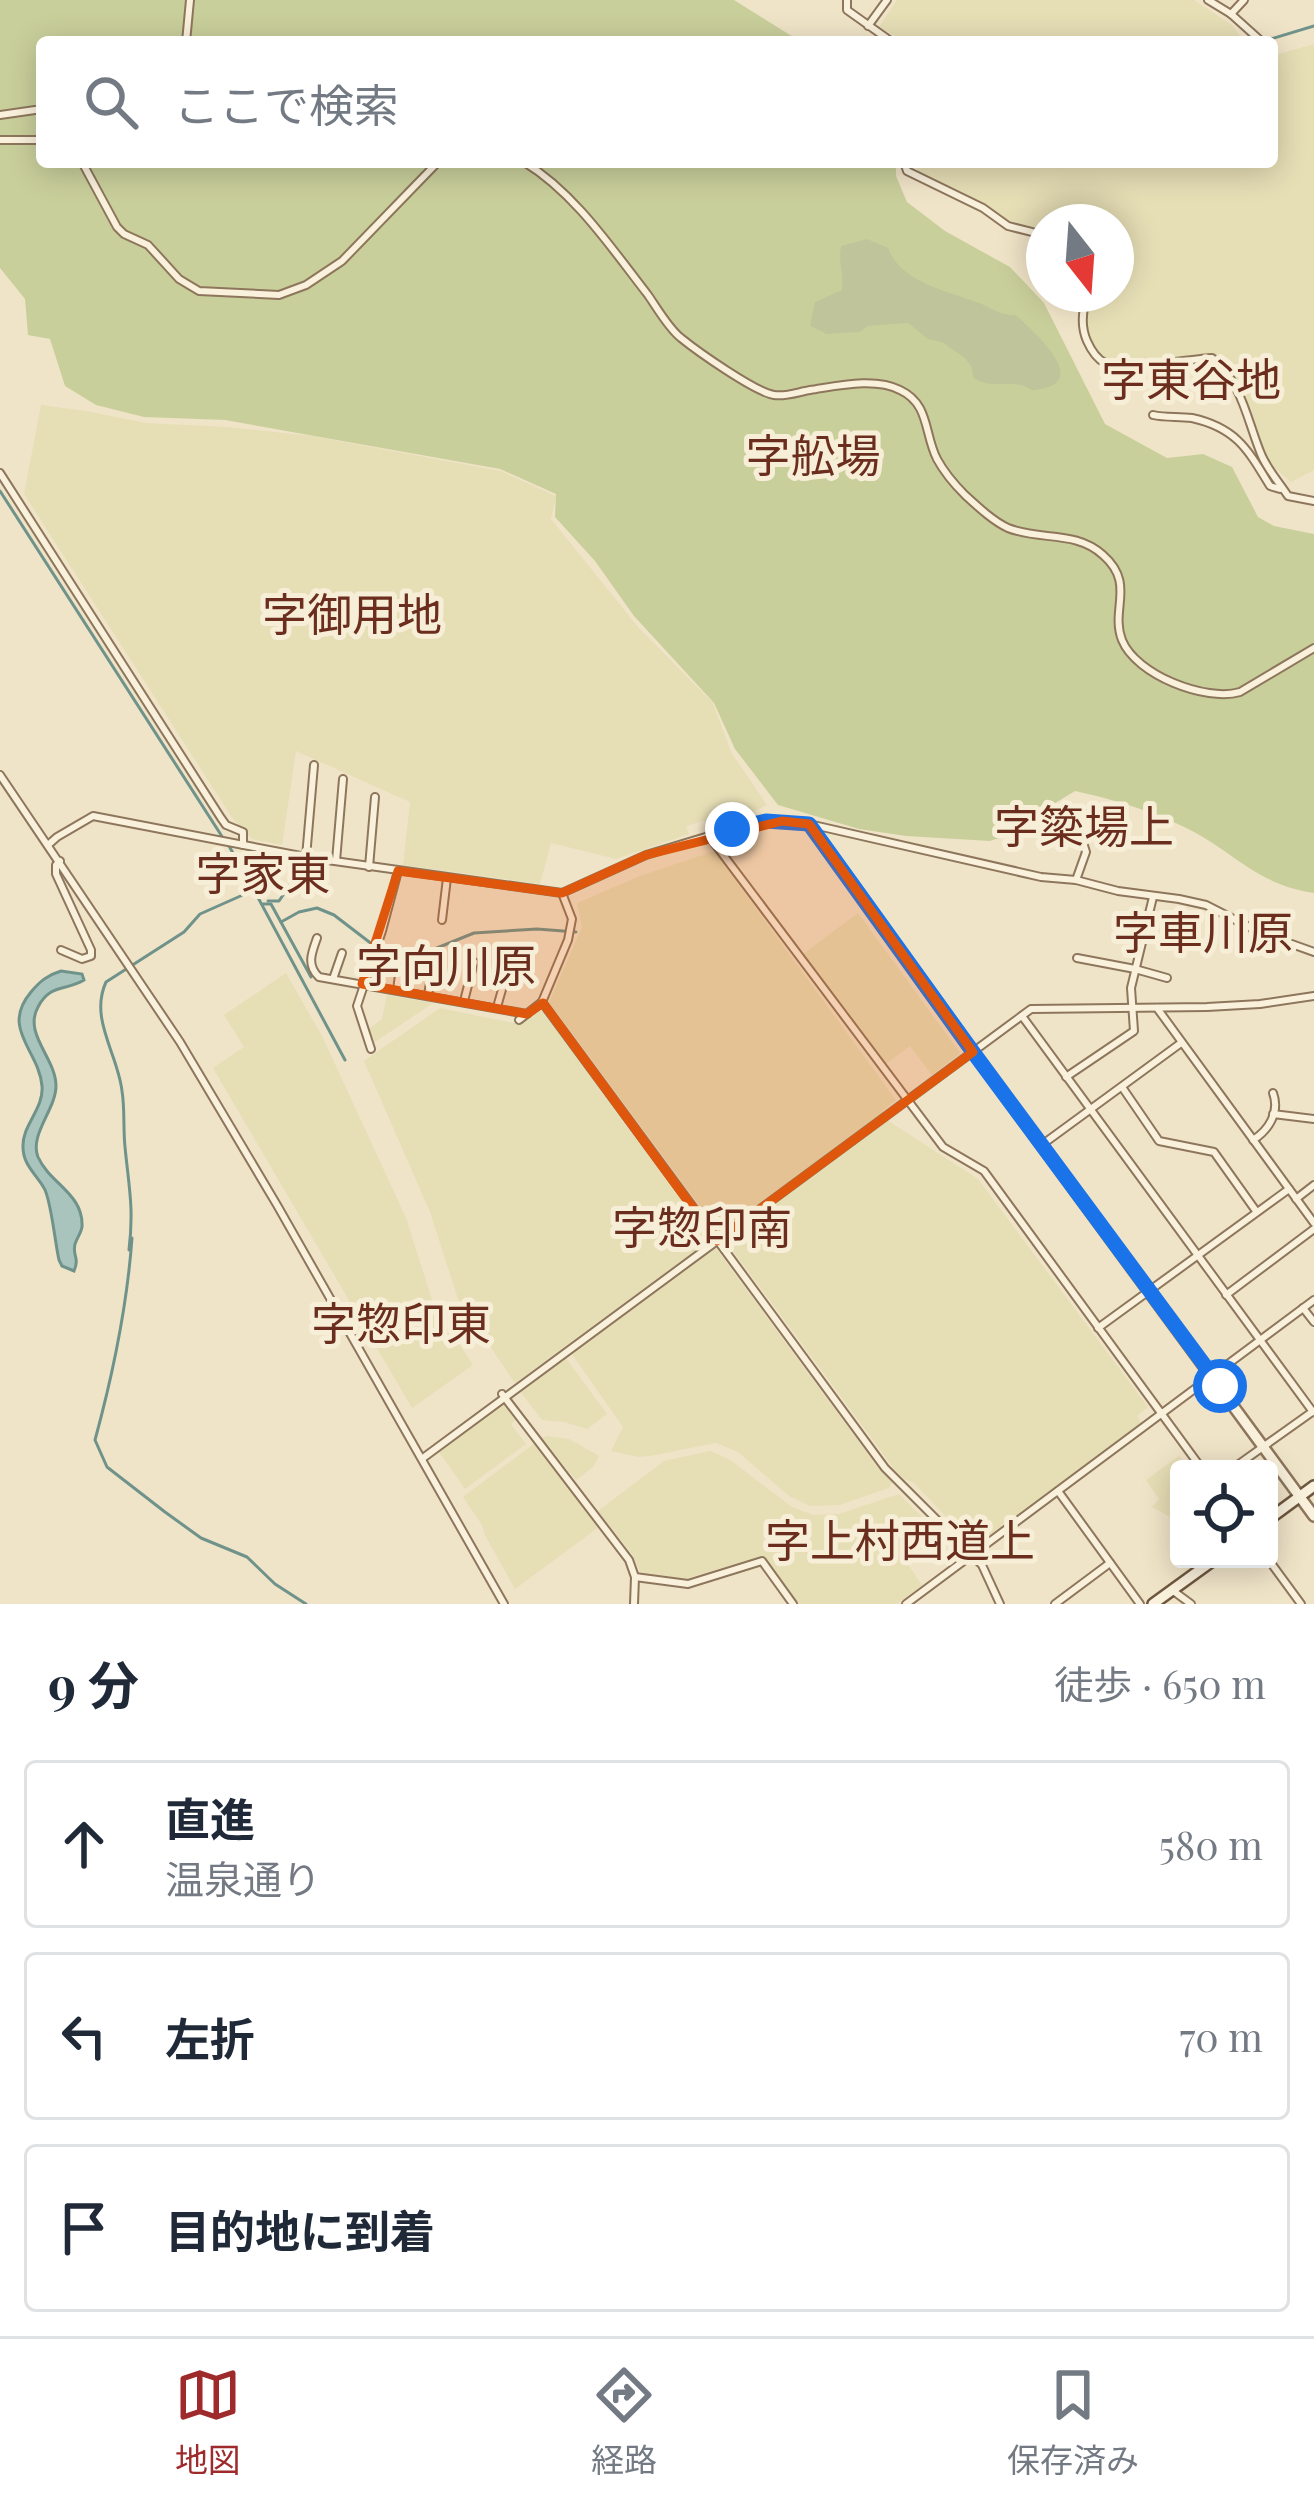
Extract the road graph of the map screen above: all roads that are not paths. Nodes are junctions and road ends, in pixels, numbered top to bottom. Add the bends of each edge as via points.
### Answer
1 (190, 0) edge
2 (847, 0) edge
3 (887, 0) edge
4 (1210, 0) edge
5 (1244, 0) edge
6 (1232, 14) junction
7 (868, 26) junction
8 (187, 36) edge
9 (883, 36) edge
10 (1257, 36) edge
11 (36, 110) edge
12 (0, 115) edge
13 (0, 140) edge
14 (36, 140) edge
15 (85, 168) edge
16 (432, 168) edge
17 (532, 168) edge
18 (906, 168) edge
19 (1026, 230) edge
20 (1082, 312) edge
21 (1153, 415) dead end
22 (0, 473) edge
23 (1284, 490) junction
24 (1314, 501) edge
25 (1314, 648) edge
26 (314, 765) dead end
27 (0, 775) edge
28 (343, 779) dead end
29 (375, 796) dead end
30 (1085, 814) dead end
31 (809, 824) junction
32 (709, 836) junction
33 (240, 844) junction
34 (48, 845) junction
35 (305, 857) junction
36 (60, 861) junction
37 (336, 861) junction
38 (369, 867) junction
39 (398, 872) junction
40 (447, 878) junction
41 (1076, 880) junction
42 (562, 893) junction
43 (1154, 896) junction
44 (442, 920) dead end
45 (317, 938) dead end
46 (61, 950) dead end
47 (1314, 952) edge
48 (342, 953) dead end
49 (511, 958) dead end
50 (1077, 958) dead end
51 (474, 962) dead end
52 (433, 964) dead end
53 (1135, 968) junction
54 (399, 975) dead end
55 (1167, 978) dead end
56 (333, 979) junction
57 (362, 984) junction
58 (397, 990) junction
59 (428, 995) junction
60 (1314, 995) edge
61 (464, 1001) junction
62 (542, 1002) junction
63 (497, 1006) junction
64 (1156, 1006) junction
65 (1133, 1007) junction
66 (1022, 1016) junction
67 (1181, 1043) junction
68 (371, 1049) dead end
69 (973, 1052) junction
70 (1066, 1077) junction
71 (1122, 1087) junction
72 (1273, 1093) dead end
73 (906, 1101) junction
74 (1090, 1110) junction
75 (1273, 1114) junction
76 (1314, 1119) edge
77 (1253, 1141) junction
78 (1043, 1144) junction
79 (1314, 1185) edge
80 (1289, 1189) junction
81 (1296, 1199) junction
82 (1257, 1212) junction
83 (1314, 1226) edge
84 (717, 1241) junction
85 (1197, 1256) junction
86 (1150, 1290) junction
87 (1226, 1295) junction
88 (1314, 1300) edge
89 (1303, 1308) junction
90 (1314, 1322) edge
91 (1098, 1328) junction
92 (1259, 1340) junction
93 (1212, 1375) junction
94 (504, 1396) junction
95 (1313, 1411) edge
96 (1160, 1414) junction
97 (1265, 1448) junction
98 (423, 1458) junction
99 (1195, 1460) edge
100 (1246, 1460) edge
101 (1314, 1486) edge
102 (1058, 1491) junction
103 (1300, 1496) junction
104 (1278, 1512) edge
105 (1314, 1516) edge
106 (972, 1555) junction
107 (1110, 1563) junction
108 (1203, 1568) edge
109 (1275, 1568) edge
110 (634, 1577) junction
111 (1172, 1590) junction
112 (504, 1604) edge
113 (634, 1604) edge
114 (793, 1604) edge
115 (906, 1604) edge
116 (1000, 1604) edge
117 (1055, 1604) edge
118 (1140, 1604) edge
119 (1153, 1604) edge
120 (1191, 1604) edge
121 (1301, 1604) edge

1 - 8 street
2 - 7 street
3 - 7 street
4 - 6 street
5 - 6 street
6 - 10 street
7 - 9 street
11 - 12 street
13 - 14 street
15 - 16 street via 117,227 148,245 179,279 202,291 279,295 333,268
17 - 25 street via 566,195 679,337 762,391 874,384 911,397 943,468 995,521 1078,540 1109,560 1122,589 1120,637 1152,673 1226,695
18 - 19 street
20 - 23 street via 1093,353 1107,364 1212,358 1227,370 1260,454
21 - 23 street via 1190,418 1241,439 1270,486
22 - 33 street via 221,818 243,832
23 - 24 street
26 - 35 street
27 - 34 street
28 - 37 street
29 - 38 street
30 - 41 street
31 - 32 street via 766,821
31 - 41 street
31 - 69 street
32 - 42 street
32 - 73 street
33 - 34 street via 93,815
33 - 35 street
34 - 36 street
35 - 37 street
36 - 46 street via 56,874 91,956
36 - 98 street via 180,1042
37 - 38 street
38 - 39 street
39 - 40 street
39 - 57 street
40 - 42 street
40 - 44 street
41 - 43 street
42 - 62 street via 572,919
43 - 47 street via 1206,905
43 - 53 street
45 - 56 street via 314,972
48 - 56 street
49 - 63 street
50 - 53 street
51 - 61 street
52 - 59 street
53 - 55 street
53 - 65 street
54 - 58 street
56 - 57 street
57 - 58 street
57 - 68 street via 356,1006
58 - 59 street
59 - 61 street
60 - 64 street
61 - 63 street
62 - 63 street via 523,1017
62 - 84 street
64 - 65 street
64 - 67 street
65 - 66 street via 1031,1009
65 - 70 street via 1134,1031
66 - 69 street
66 - 70 street
67 - 71 street
67 - 77 street
69 - 73 street
69 - 78 street
70 - 74 street
71 - 74 street
71 - 82 street via 1160,1141 1214,1152
72 - 75 street
73 - 84 street
73 - 91 street via 943,1147 984,1171
74 - 78 street
74 - 85 street
75 - 76 street
75 - 77 street
77 - 80 street
78 - 86 street
79 - 81 street
80 - 81 street
80 - 82 street
81 - 83 street
82 - 85 street
83 - 87 street
84 - 94 street
84 - 106 street via 886,1468
85 - 86 street
85 - 87 street
86 - 91 street
86 - 93 street
87 - 92 street
88 - 89 street
89 - 90 street
89 - 92 street
91 - 96 street
92 - 93 street
92 - 95 street
93 - 96 street
93 - 97 street
94 - 98 street
94 - 110 street
95 - 97 street
96 - 99 street
96 - 102 street
97 - 100 street
97 - 103 street
98 - 112 street
101 - 103 street
102 - 106 street
102 - 107 street
103 - 104 street
103 - 105 street
106 - 115 street
106 - 116 street
107 - 117 street
107 - 118 street
108 - 111 street
109 - 121 street
110 - 113 street
110 - 114 street via 688,1584 762,1561
111 - 119 street
111 - 120 street

